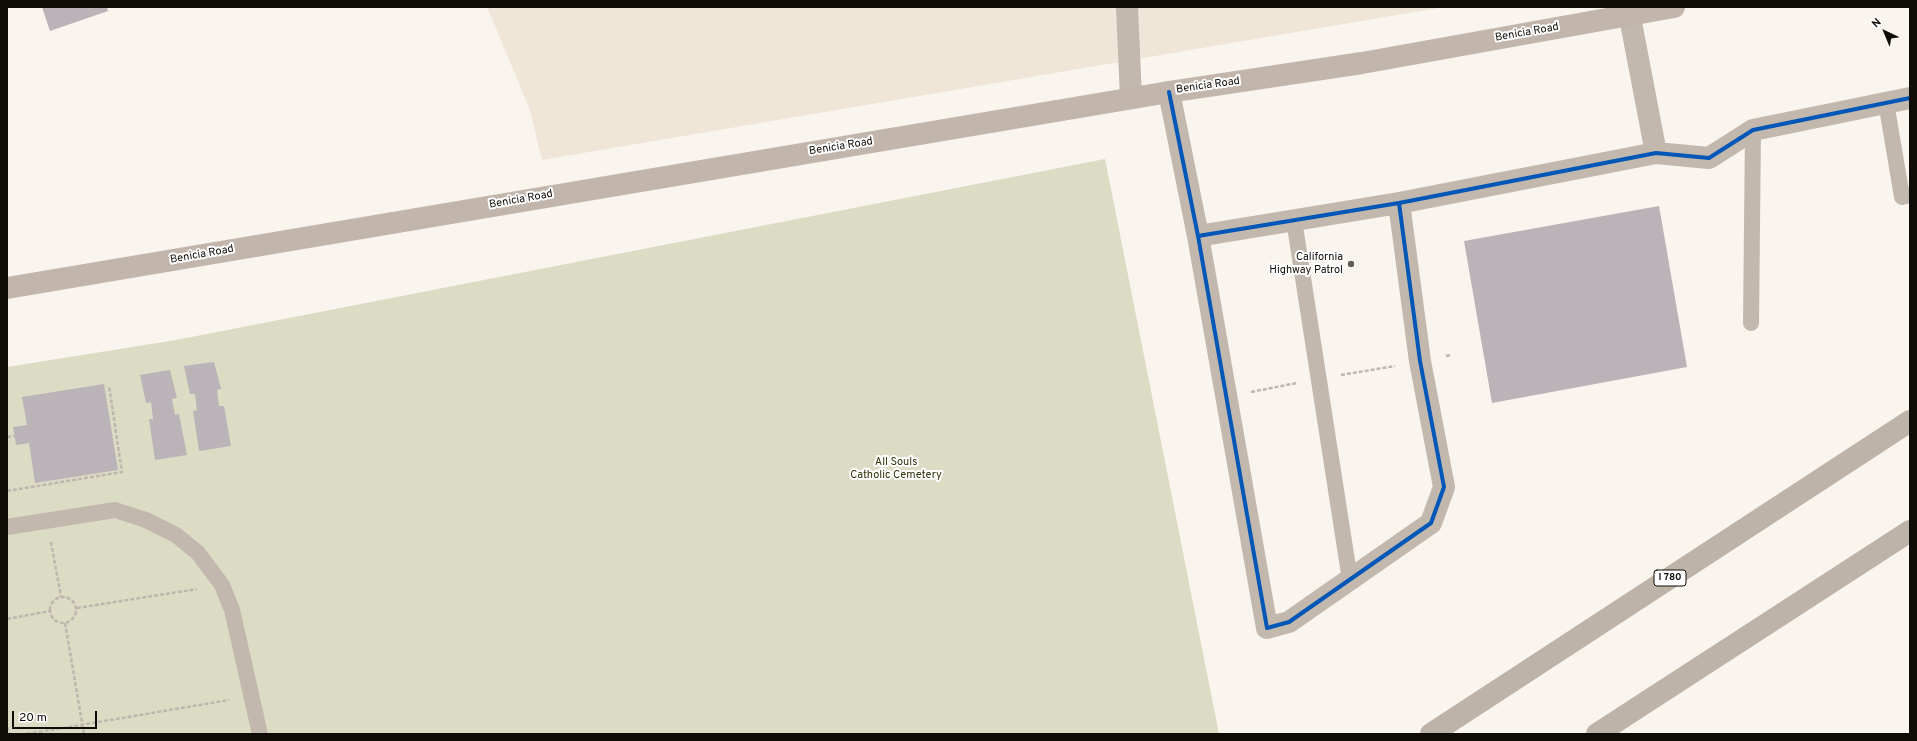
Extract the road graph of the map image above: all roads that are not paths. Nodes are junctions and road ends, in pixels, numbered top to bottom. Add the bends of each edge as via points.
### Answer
1 (1127, 7) edge
2 (1674, 7) edge
3 (1629, 11) edge
4 (1169, 92) junction
5 (1131, 98) junction
6 (1910, 98) edge
7 (1886, 102) junction
8 (1753, 130) junction
9 (1656, 153) junction
10 (1910, 195) edge
11 (1399, 203) junction
12 (1294, 220) junction
13 (1198, 236) junction
14 (7, 288) edge
15 (1751, 323) dead end
16 (1910, 421) edge
17 (7, 527) edge
18 (1910, 531) edge
19 (1350, 580) junction
20 (260, 734) edge
21 (1431, 734) edge
22 (1597, 734) edge

1 - 5 street
2 - 3 main road, Benicia Road
3 - 4 main road, Benicia Road via 1362,63
3 - 9 street
4 - 5 main road, Benicia Road
4 - 13 street
5 - 14 main road, Benicia Road
6 - 7 street
7 - 8 street
7 - 10 lane via 1902,197
8 - 9 street via 1709,158
8 - 15 lane
9 - 11 street
11 - 12 street
11 - 19 street via 1420,361 1444,487 1431,523
12 - 13 street
12 - 19 lane
13 - 19 street via 1268,628 1289,622
16 - 21 highway, I 780
17 - 20 lane via 115,510 146,520 176,535 198,553 222,585 232,610
18 - 22 highway

